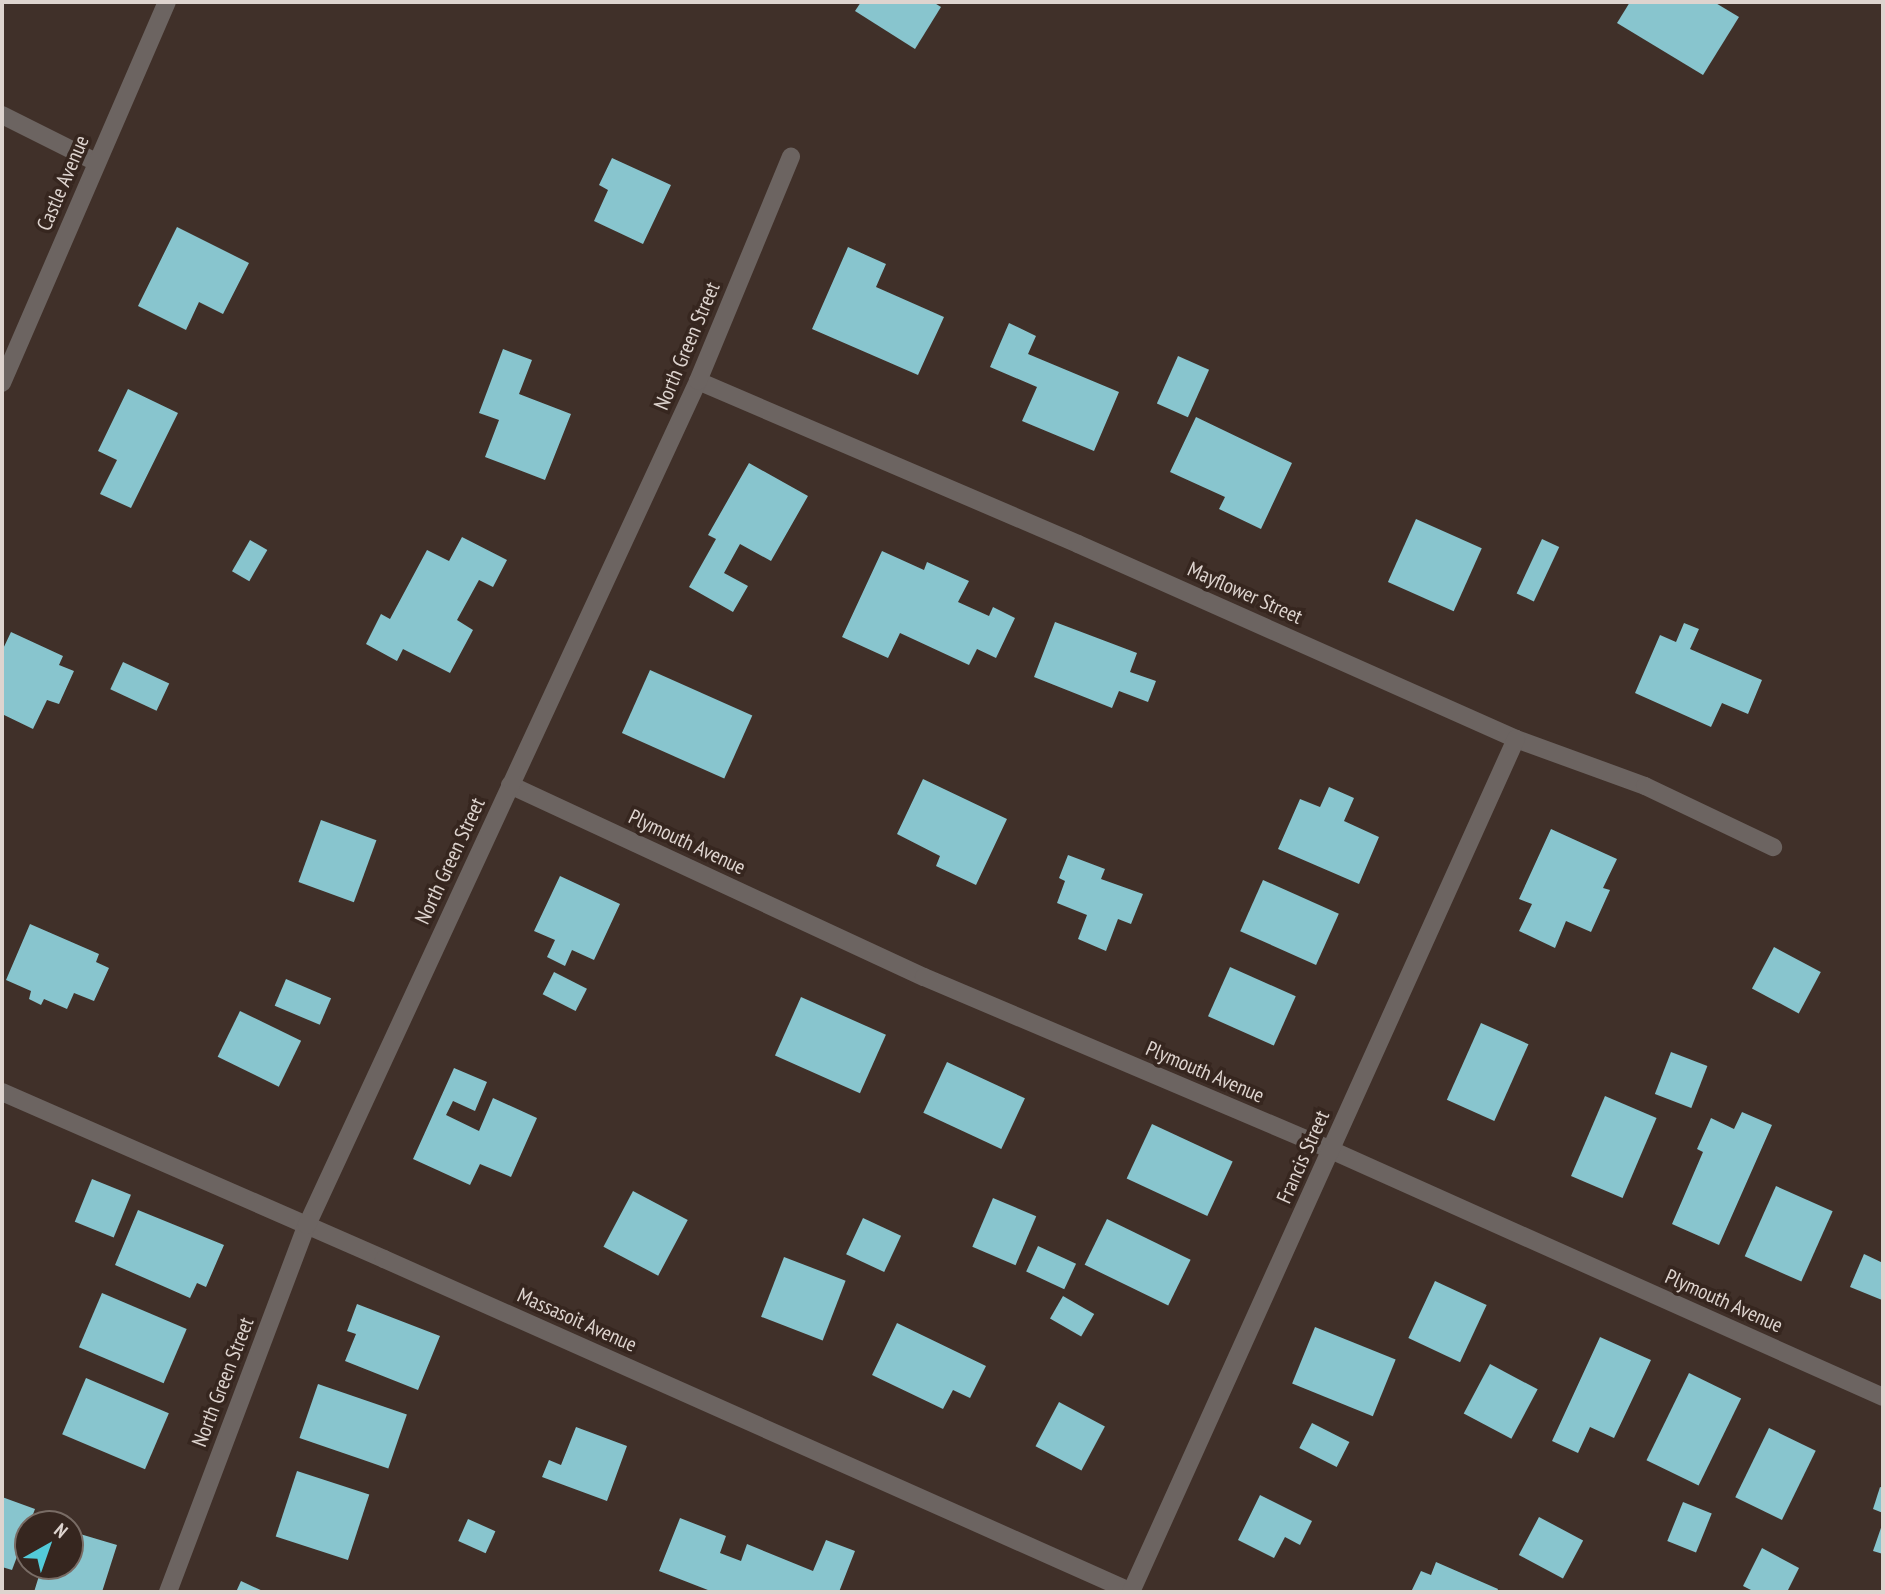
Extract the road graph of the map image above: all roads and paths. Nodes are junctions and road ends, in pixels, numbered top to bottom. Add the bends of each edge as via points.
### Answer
1 (167, 2) edge
2 (2, 115) edge
3 (791, 156) dead end
4 (96, 162) junction
5 (698, 381) junction
6 (2, 383) edge
7 (1516, 739) junction
8 (510, 785) junction
9 (1773, 847) dead end
10 (2, 1092) edge
11 (1331, 1150) junction
12 (307, 1225) junction
13 (1883, 1397) edge
14 (167, 1592) edge
15 (1131, 1592) edge

1 - 4 street, Castle Avenue
2 - 4 street
3 - 5 street, North Green Street
4 - 6 street, Castle Avenue
5 - 7 street, Mayflower Street
5 - 8 street, North Green Street
7 - 9 street, Mayflower Street via 1645,786
7 - 11 street, Francis Street
8 - 11 street, Plymouth Avenue via 925,977
8 - 12 street, North Green Street
10 - 12 street, Massasoit Avenue
11 - 13 street, Plymouth Avenue
11 - 15 street, Francis Street
12 - 14 street, North Green Street
12 - 15 street, Massasoit Avenue

